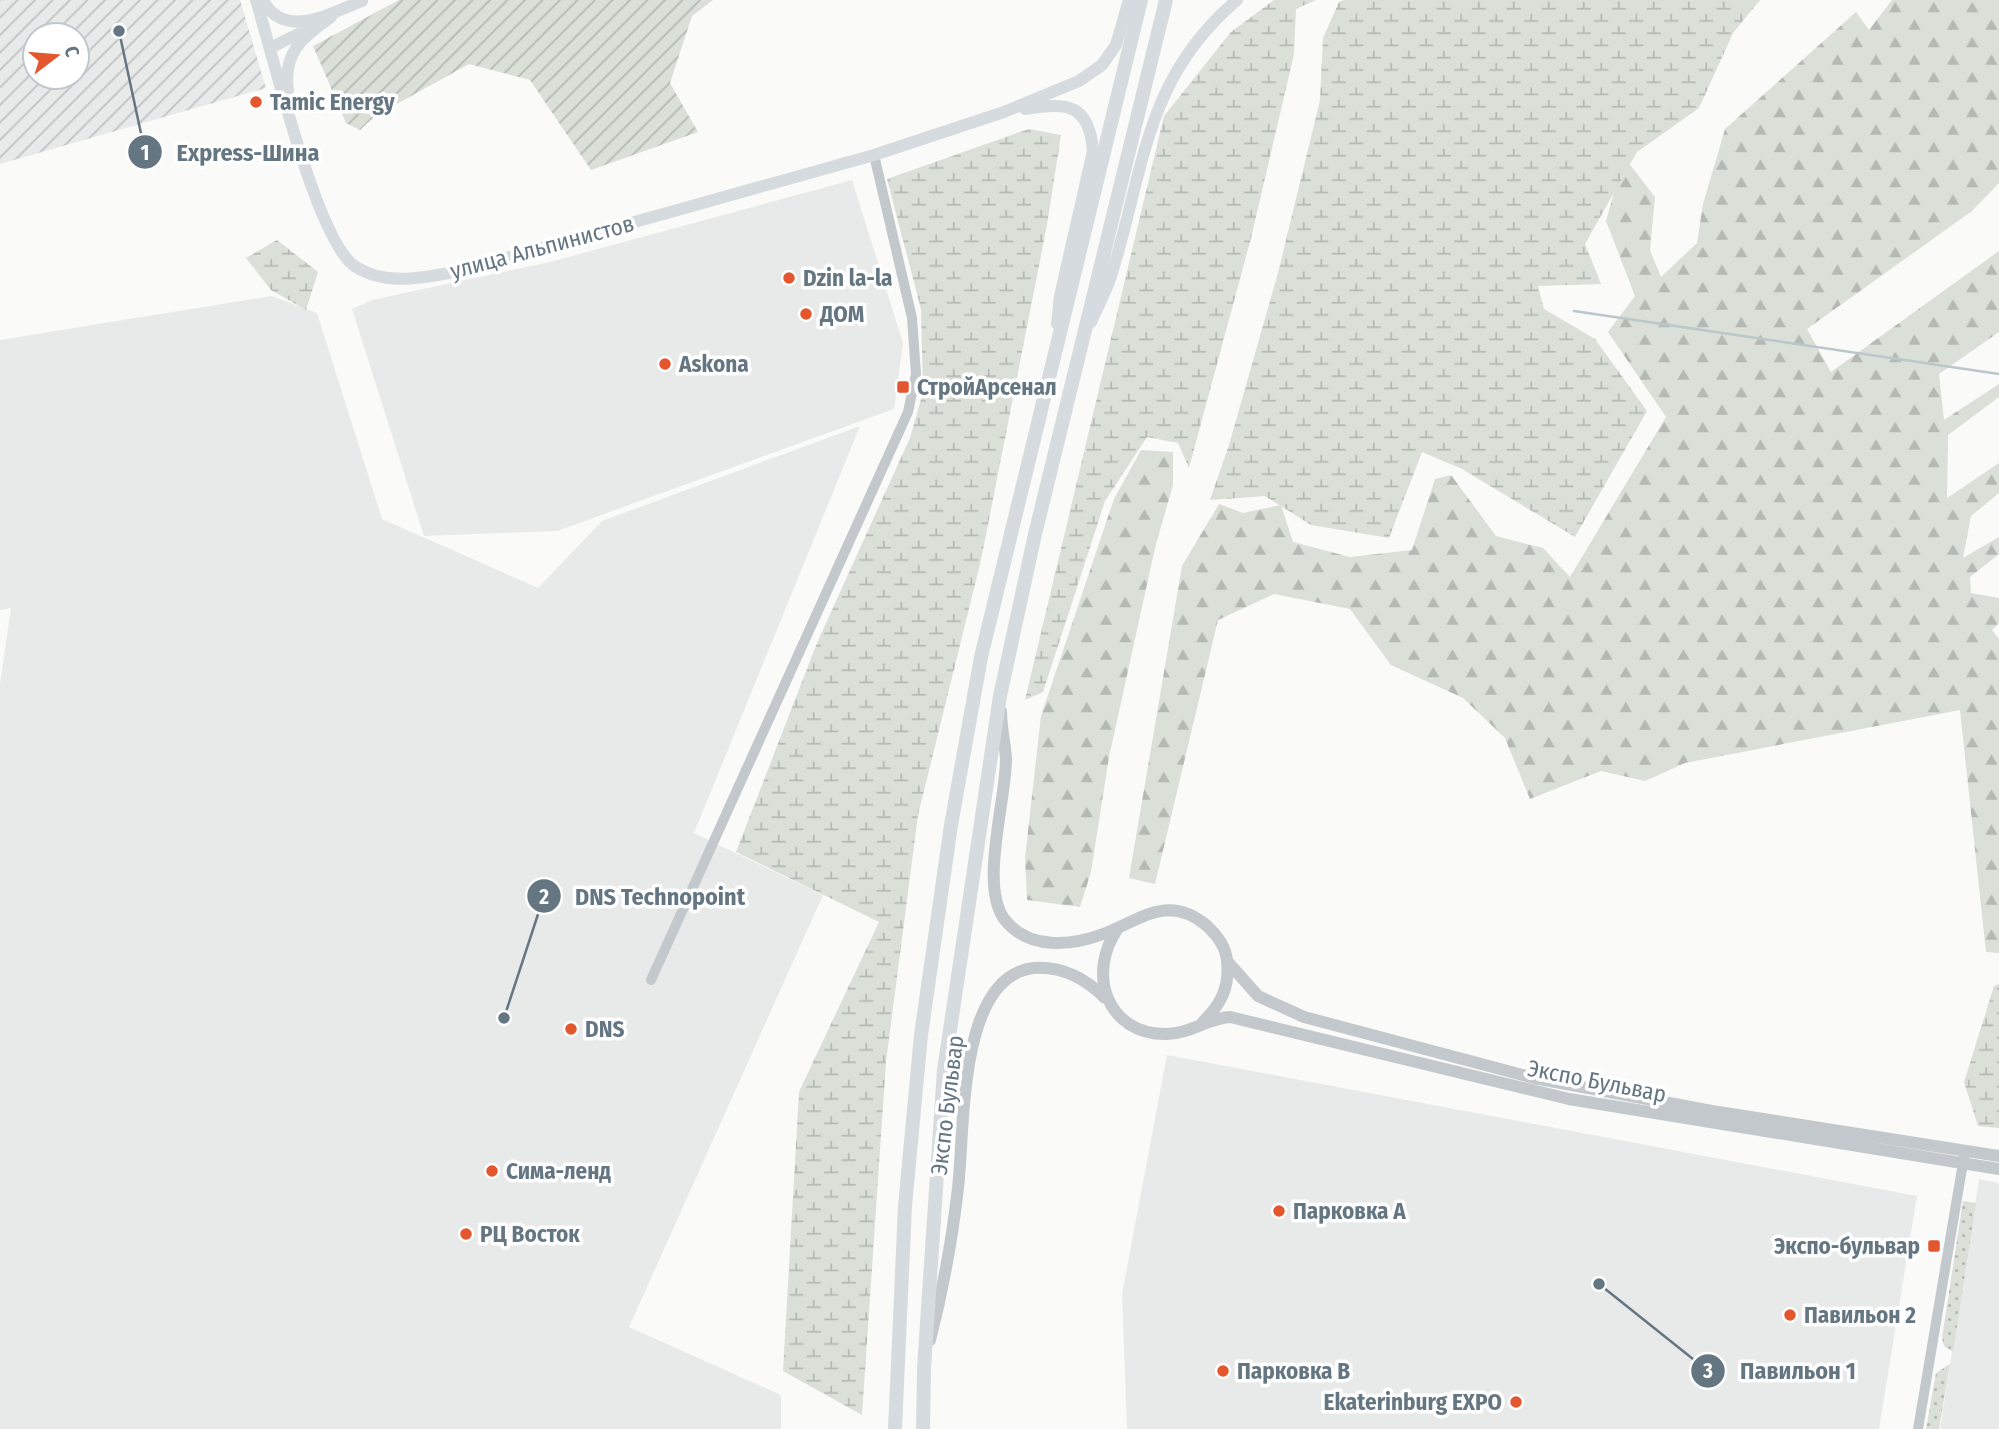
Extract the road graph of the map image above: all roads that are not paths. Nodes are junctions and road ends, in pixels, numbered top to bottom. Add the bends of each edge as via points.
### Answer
1 (256, 0) edge
2 (262, 0) edge
3 (363, 0) edge
4 (1129, 0) edge
5 (1141, 0) edge
6 (1166, 0) edge
7 (1237, 0) edge
8 (331, 17) junction
9 (270, 48) junction
10 (1003, 112) junction
11 (295, 129) junction
12 (874, 155) junction
13 (1084, 339) junction
14 (1056, 344) junction
15 (1000, 696) junction
16 (1118, 928) junction
17 (1227, 961) junction
18 (651, 980) dead end
19 (1108, 1000) junction
20 (1194, 1028) junction
21 (1999, 1157) edge
22 (1964, 1158) junction
23 (1999, 1170) edge
24 (926, 1356) junction
25 (895, 1429) edge
26 (923, 1429) edge
27 (1918, 1429) edge

1 - 9 main road, улица Альпинистов
2 - 3 main road via 276,17 293,23
3 - 8 main road
4 - 10 main road via 1116,45 1102,65 1079,82
5 - 14 main road
6 - 13 main road
7 - 13 main road via 1188,52 1160,101 1112,275
8 - 9 main road
8 - 11 main road via 302,37 288,68
9 - 11 main road, улица Альпинистов
10 - 12 main road, улица Альпинистов
10 - 14 main road via 1066,107 1082,114 1091,128 1093,151 1059,296
11 - 12 main road, улица Альпинистов via 317,208 341,255 356,268 386,278 415,279 460,271
12 - 18 street via 912,318 916,374 908,412
13 - 15 main road
14 - 25 main road via 981,657 936,918 905,1206
15 - 16 street, Экспо Бульвар via 1006,759 994,876 1001,914 1020,934 1043,943 1082,940
15 - 24 main road via 944,1070
16 - 17 street, Экспо Бульвар via 1148,913 1189,915 1215,934
16 - 19 street via 1102,967
17 - 20 street via 1226,991 1216,1009
17 - 22 street, Экспо Бульвар via 1258,996 1304,1017 1534,1077
19 - 20 street, Экспо Бульвар via 1119,1015 1142,1030 1166,1034
19 - 24 street, Экспо Бульвар via 1079,978 1040,968 1011,974 985,1005 973,1047 952,1234
20 - 22 street, Экспо Бульвар via 1222,1017 1239,1018 1569,1099
21 - 22 street, Экспо Бульвар
22 - 23 street, Экспо Бульвар
22 - 27 street
24 - 26 main road

